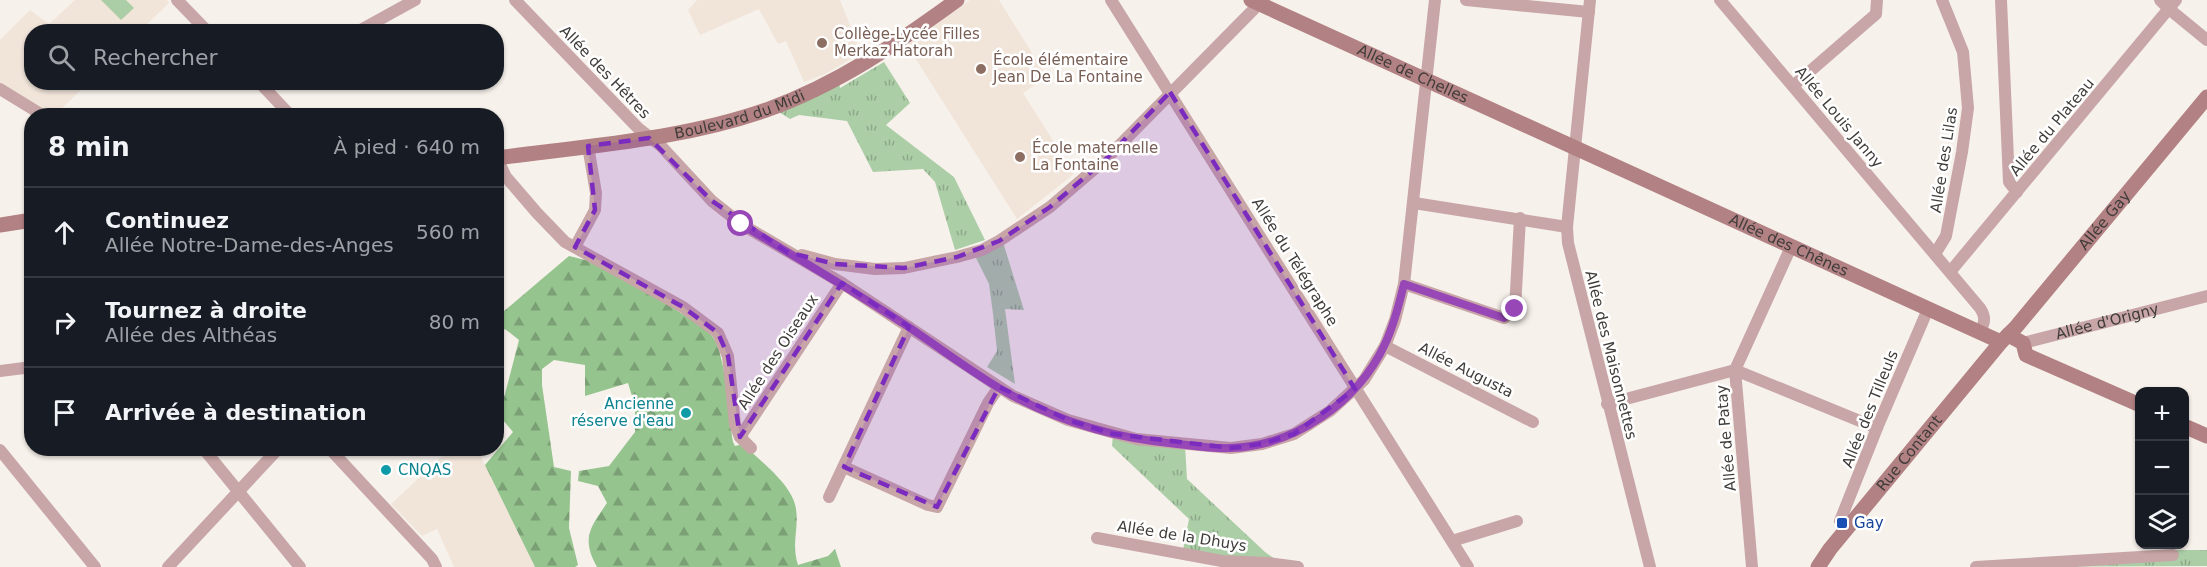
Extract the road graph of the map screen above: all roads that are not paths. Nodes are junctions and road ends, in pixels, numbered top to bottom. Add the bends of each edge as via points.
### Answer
1 (177, 0) edge
2 (415, 0) edge
3 (515, 0) edge
4 (957, 0) edge
5 (1111, 0) edge
6 (1435, 0) edge
7 (1466, 0) edge
8 (1720, 0) edge
9 (1877, 0) edge
10 (1942, 0) edge
11 (2001, 0) edge
12 (1256, 1) edge
13 (2169, 3) edge
14 (1589, 6) edge
15 (200, 24) edge
16 (372, 24) edge
17 (2207, 40) edge
18 (1426, 80) junction
19 (1793, 86) junction
20 (0, 89) edge
21 (268, 90) edge
22 (1170, 92) junction
23 (2207, 97) edge
24 (31, 108) edge
25 (284, 108) edge
26 (649, 138) junction
27 (588, 146) junction
28 (1575, 147) junction
29 (504, 157) edge
30 (504, 173) edge
31 (2017, 192) junction
32 (1414, 203) junction
33 (1520, 218) junction
34 (24, 221) edge
35 (0, 225) edge
36 (1567, 227) junction
37 (575, 247) junction
38 (1791, 247) junction
39 (787, 252) junction
40 (1935, 254) junction
41 (1950, 272) junction
42 (842, 284) junction
43 (1404, 284) junction
44 (2207, 296) edge
45 (1928, 309) junction
46 (909, 327) junction
47 (1980, 332) junction
48 (2005, 338) junction
49 (2023, 343) junction
50 (1385, 346) junction
51 (24, 368) edge
52 (1735, 370) junction
53 (0, 371) edge
54 (999, 387) junction
55 (1355, 389) junction
56 (2135, 403) edge
57 (1607, 404) junction
58 (1533, 422) dead end
59 (1877, 428) junction
60 (2189, 428) edge
61 (2207, 436) edge
62 (740, 437) junction
63 (751, 448) dead end
64 (209, 456) edge
65 (272, 456) edge
66 (336, 456) edge
67 (2, 458) edge
68 (844, 467) junction
69 (238, 492) junction
70 (829, 497) dead end
71 (1517, 521) dead end
72 (1840, 521) dead end
73 (1097, 538) dead end
74 (1452, 541) junction
75 (2173, 555) dead end
76 (431, 564) edge
77 (95, 567) edge
78 (168, 567) edge
79 (300, 567) edge
80 (1298, 567) edge
81 (1468, 567) edge
82 (1650, 567) edge
83 (1752, 567) edge
84 (1818, 567) edge
85 (1976, 567) edge

1 - 15 street
2 - 16 street
3 - 26 street, Allée des Hêtres
4 - 26 street, Boulevard du Midi via 896,45 804,94 710,127
5 - 22 street, Allée du Télégraphe
6 - 18 street, Allée des Hêtres
7 - 14 street
8 - 19 street, Allée Louis Janny
9 - 19 street via 1876,14
10 - 40 street, Allée des Lilas via 1963,52 1968,108 1946,236
11 - 31 street via 2009,182
12 - 18 street, Allée de Chelles
12 - 22 street
13 - 17 street
13 - 31 street, Allée du Plateau
14 - 28 street, Allée des Maisonnettes
18 - 28 street, Allée de Chelles
18 - 32 street, Allée des Hêtres
19 - 40 street, Allée Louis Janny
20 - 24 street
21 - 25 street
22 - 39 street via 1105,160 1050,207 982,250 904,268 876,269
22 - 55 street, Allée du Télégraphe
23 - 48 street, Allée Gay
26 - 27 street, Boulevard du Midi
26 - 39 street, Allée des Hêtres via 712,201
27 - 29 street, Boulevard du Midi
27 - 37 street via 595,210
28 - 36 street, Allée des Maisonnettes
28 - 38 street, Allée des Chênes
30 - 37 street via 537,213
31 - 41 street, Allée du Plateau
32 - 33 street
32 - 43 street, Allée des Hêtres
33 - 36 street
33 - 43 street via 1515,309 1504,318
34 - 35 street
36 - 57 street, Allée des Maisonnettes
37 - 62 street via 683,307 718,333 728,356 735,425
38 - 45 street, Allée des Chênes
38 - 52 street, Allée de Patay
39 - 42 street, Allée des Hêtres
40 - 41 street, Allée Louis Janny
41 - 47 street, Allée Louis Janny via 1985,316
42 - 46 street, Allée des Hêtres
42 - 62 street, Allée des Oiseaux
43 - 50 street, Allée des Hêtres
44 - 49 street, Allée d'Origny
45 - 47 street, Allée des Chênes
45 - 59 street, Allée des Tilleuls
46 - 54 street, Allée des Hêtres
46 - 68 street
47 - 48 street, Allée des Chênes
48 - 49 street
48 - 84 street, Rue Contant
49 - 56 street via 2026,355
50 - 55 street, Allée des Hêtres
50 - 58 street, Allée Augusta
51 - 53 street
52 - 57 street
52 - 59 street
52 - 83 street, Allée de Patay
54 - 55 street, Allée des Hêtres via 1068,420 1113,434 1231,448 1294,434
54 - 68 street via 938,507
55 - 74 street, Allée du Télégraphe
57 - 82 street, Allée des Maisonnettes
59 - 72 street, Allée des Tilleuls
60 - 61 street
62 - 63 street
64 - 69 street
65 - 69 street
66 - 76 street
67 - 77 street via 25,480
68 - 70 street
69 - 78 street
69 - 79 street
71 - 74 street
73 - 80 street, Allée de la Dhuys via 1222,561
74 - 81 street, Allée du Télégraphe
75 - 85 street

